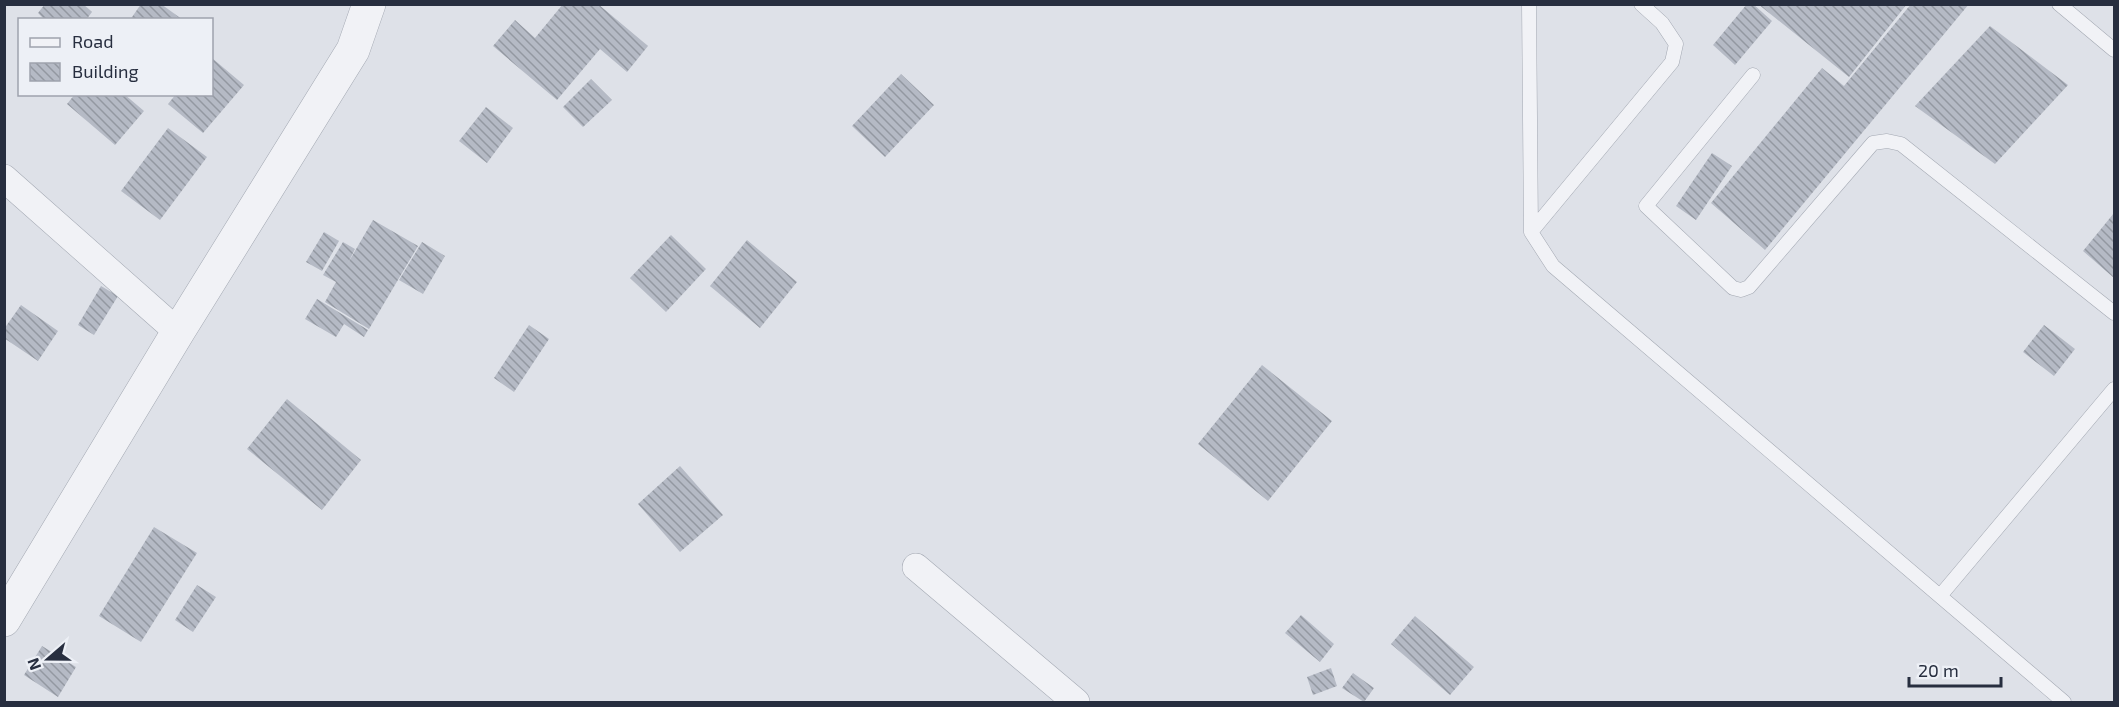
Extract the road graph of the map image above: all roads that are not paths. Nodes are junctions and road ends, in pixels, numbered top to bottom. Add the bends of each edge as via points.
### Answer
1 (369, 4) edge
2 (1528, 4) edge
3 (1641, 4) edge
4 (2059, 4) edge
5 (2115, 50) edge
6 (1753, 75) dead end
7 (4, 178) edge
8 (1531, 232) junction
9 (2115, 313) edge
10 (178, 332) junction
11 (2115, 389) edge
12 (916, 567) dead end
13 (1940, 596) junction
14 (4, 620) edge
15 (1076, 702) edge
16 (2064, 702) edge

1 - 10 street via 353,50
2 - 8 lane
3 - 8 lane via 1662,23 1676,44 1672,62
4 - 5 lane
6 - 9 lane via 1646,206 1733,288 1749,287 1873,143 1887,141 1901,144
7 - 10 street
8 - 13 lane via 1553,266
10 - 14 street
11 - 13 lane
12 - 15 street
13 - 16 lane

